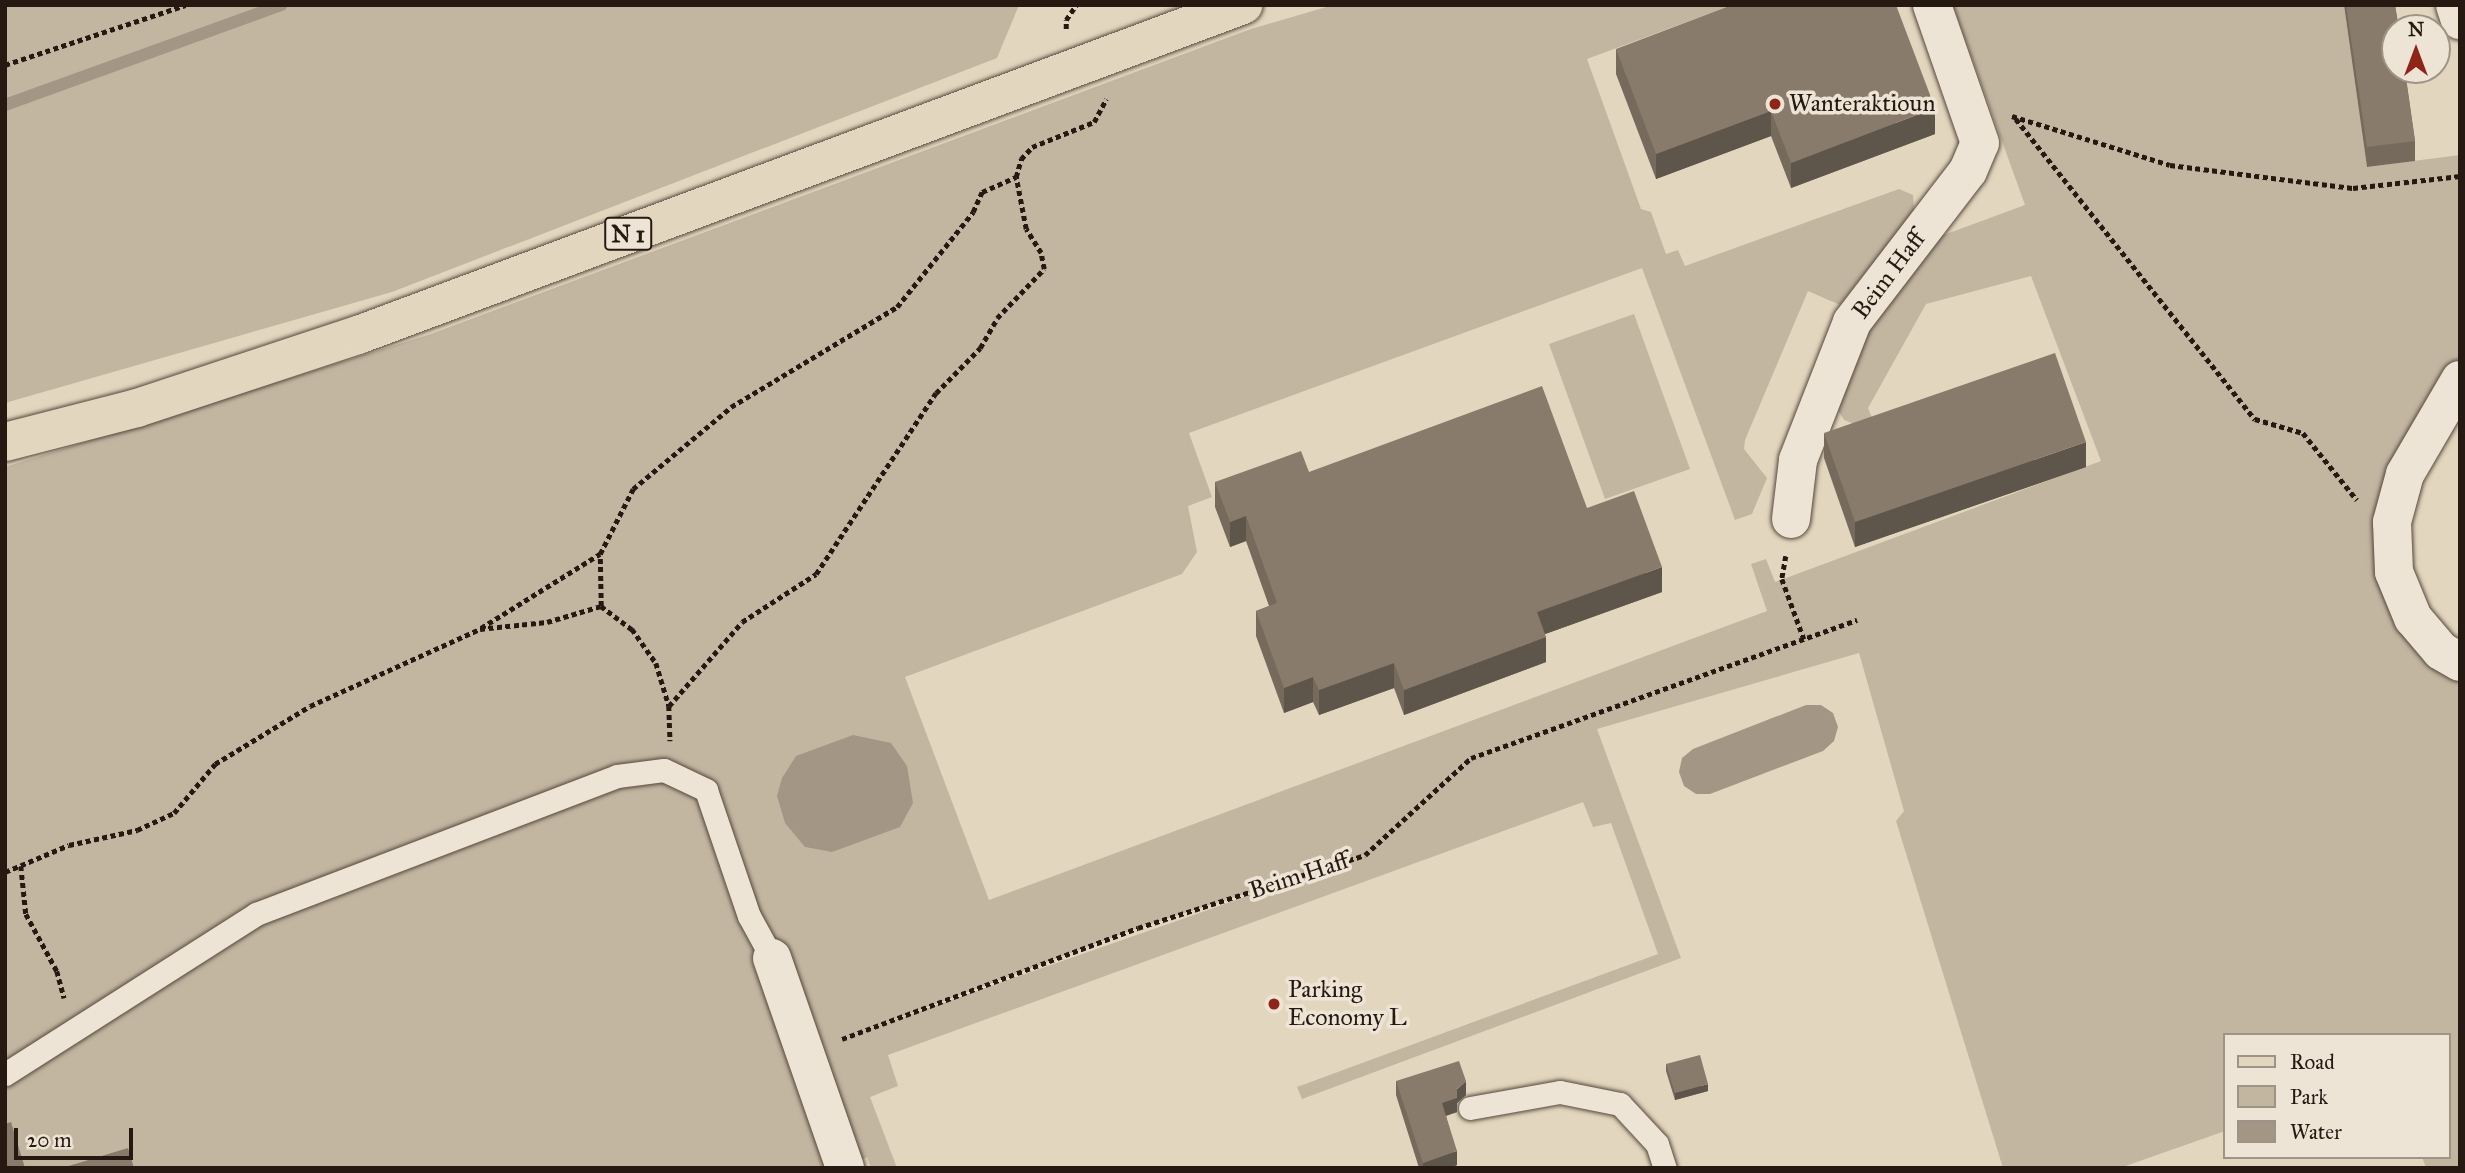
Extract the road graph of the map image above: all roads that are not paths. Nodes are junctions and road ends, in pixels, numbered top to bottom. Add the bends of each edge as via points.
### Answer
1 (1243, 5) edge
2 (1933, 5) edge
3 (2455, 5) edge
4 (2460, 20) edge
5 (2460, 380) edge
6 (5, 442) edge
7 (1791, 519) road end
8 (2460, 662) edge
9 (772, 958) joint
10 (5, 1074) edge
11 (1470, 1108) dead end
12 (845, 1168) edge
13 (1665, 1168) edge

1 - 6 main road, N 1 via 358,335 137,408
2 - 7 street, Beim Haff via 1980,143 1968,171 1852,322 1797,460
3 - 4 street
5 - 8 street via 2405,474 2392,522 2394,572 2413,618 2441,651
9 - 10 lane via 748,916 706,789 664,770 617,776 256,914
9 - 12 street
11 - 13 lane via 1560,1092 1620,1104 1657,1144

